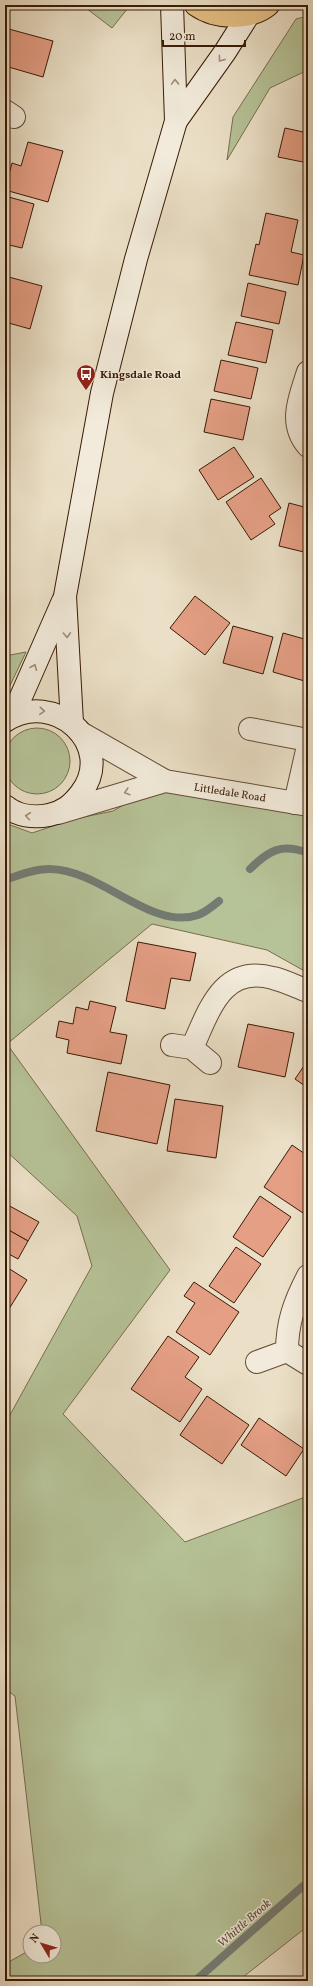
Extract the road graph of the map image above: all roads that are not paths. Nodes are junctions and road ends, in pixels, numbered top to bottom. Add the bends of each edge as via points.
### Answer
1 (172, 5) edge
2 (196, 5) edge
3 (286, 5) edge
4 (261, 9) edge
5 (176, 121) junction
6 (308, 372) edge
7 (308, 446) edge
8 (65, 596) junction
9 (9, 718) edge
10 (76, 728) junction
11 (250, 729) dead end
12 (308, 740) edge
13 (308, 746) edge
14 (165, 781) junction
15 (301, 804) edge
16 (5, 806) edge
17 (58, 813) junction
18 (308, 991) edge
19 (210, 1063) dead end
20 (308, 1276) edge
21 (287, 1351) junction
22 (257, 1362) dead end
23 (308, 1364) edge

5 -> 1 street
2 - 4 main road via 203,10 226,16
3 - 4 main road
4 -> 5 street via 225,52
5 - 8 street via 136,259 102,392
6 - 7 street via 297,405 297,425
9 -> 8 street
8 -> 10 street
9 -> 10 street, Littledale Road via 27,711 44,710 61,715
10 - 14 street, Littledale Road
10 - 17 street via 87,745 91,760 89,774 84,788 73,803
11 - 12 street
13 - 15 street, Littledale Road
14 - 15 street, Littledale Road
14 -> 17 street, Littledale Road
17 -> 16 street, Littledale Road via 40,817 23,815
18 - 19 street via 273,978 253,975 242,976 230,982 182,1046
20 - 21 street via 297,1298 287,1332
21 - 22 street
21 - 23 street

